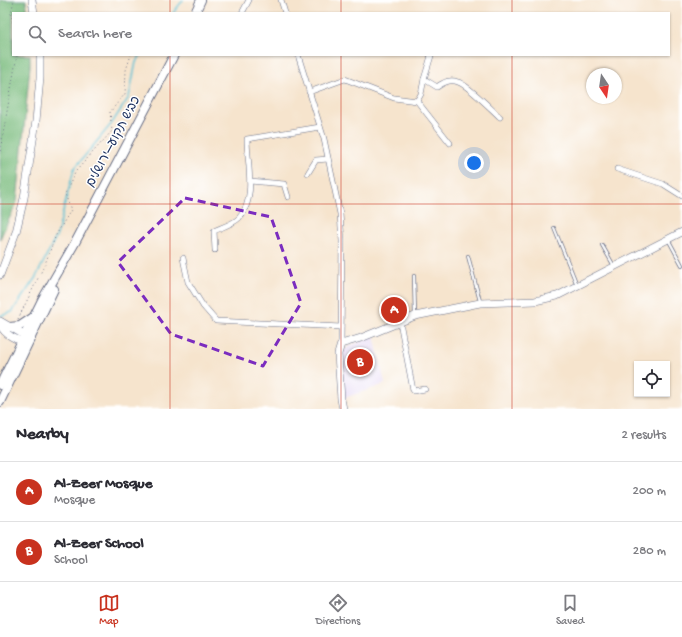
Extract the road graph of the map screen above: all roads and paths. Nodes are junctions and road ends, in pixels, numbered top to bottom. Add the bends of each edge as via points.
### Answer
1 (14, 0) edge
2 (32, 0) edge
3 (201, 0) edge
4 (249, 0) edge
5 (282, 0) edge
6 (34, 12) edge
7 (195, 12) edge
8 (243, 12) edge
9 (285, 12) edge
10 (12, 18) edge
11 (17, 56) edge
12 (40, 56) edge
13 (131, 56) edge
14 (173, 56) edge
15 (298, 56) edge
16 (431, 56) edge
17 (424, 79) junction
18 (309, 92) junction
19 (417, 102) junction
20 (500, 117) dead end
21 (320, 127) junction
22 (450, 143) dead end
23 (0, 151) edge
24 (328, 159) junction
25 (617, 169) dead end
26 (308, 173) dead end
27 (250, 180) junction
28 (682, 196) edge
29 (288, 197) dead end
30 (554, 228) dead end
31 (682, 232) edge
32 (668, 239) junction
33 (76, 241) junction
34 (602, 245) dead end
35 (215, 250) dead end
36 (468, 256) dead end
37 (183, 258) dead end
38 (682, 265) edge
39 (614, 267) junction
40 (0, 275) edge
41 (414, 276) dead end
42 (577, 286) junction
43 (480, 304) junction
44 (34, 316) junction
45 (415, 316) junction
46 (18, 320) dead end
47 (0, 321) edge
48 (400, 322) junction
49 (0, 325) edge
50 (9, 327) junction
51 (341, 327) junction
52 (25, 339) junction
53 (341, 344) junction
54 (0, 385) edge
55 (425, 389) dead end
56 (0, 402) edge
57 (343, 409) edge

1 - 10 path
2 - 6 street
3 - 7 main road
4 - 8 street
5 - 9 street
11 - 23 path
12 - 40 street via 36,115 24,198 16,232
13 - 46 path via 126,70 125,94 110,112 112,131 76,171 65,194 71,210 56,235
14 - 33 main road, כביש תקוע–ירושלים
15 - 18 street
16 - 17 street
17 - 19 street
17 - 20 street via 437,87 446,81 459,82
18 - 19 street via 345,79 394,98
18 - 21 street
19 - 22 street
21 - 24 street
21 - 27 street via 248,139
24 - 26 street via 316,160
24 - 51 street via 340,214
25 - 28 street via 663,184
27 - 29 street via 284,184
27 - 35 street via 247,205 238,219 214,231
30 - 42 lane
31 - 32 street
32 - 38 lane
32 - 39 street
33 - 44 main road, כביש תקוע–ירושלים
33 - 52 main road, כביש תקוע–ירושלים
34 - 39 lane
36 - 43 lane
37 - 51 street via 188,282 216,321
39 - 42 street
41 - 45 lane
42 - 43 street via 557,296 535,302
43 - 45 street
44 - 50 main road via 20,326
44 - 52 main road, כביש תקוע–ירושלים
45 - 48 street
47 - 50 street
48 - 53 street
48 - 55 street via 413,390
49 - 52 street via 5,332
50 - 52 street
51 - 53 street
52 - 54 main road, כביש תקוע–ירושלים
52 - 56 main road, כביש תקוע–ירושלים
53 - 57 street via 338,354

